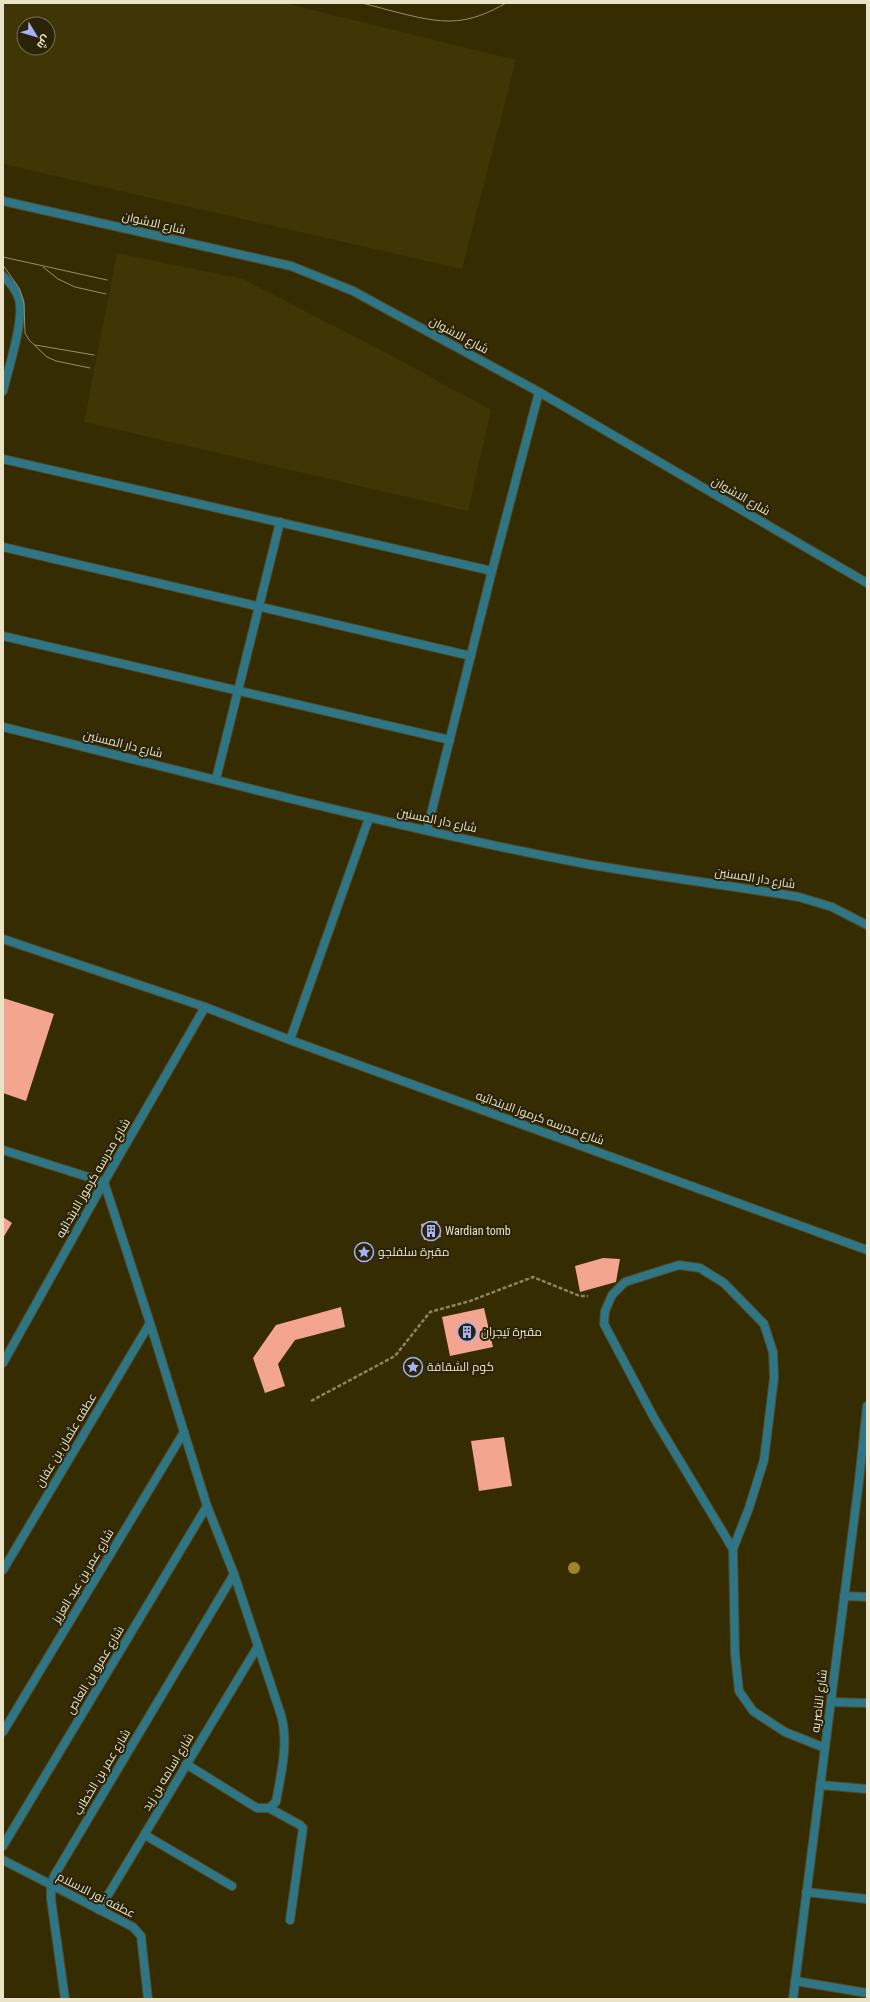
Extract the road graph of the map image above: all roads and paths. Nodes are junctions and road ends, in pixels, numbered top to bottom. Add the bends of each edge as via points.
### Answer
1 (3, 201) edge
2 (3, 276) edge
3 (3, 391) edge
4 (539, 392) junction
5 (3, 459) edge
6 (280, 522) junction
7 (3, 547) edge
8 (492, 571) junction
9 (867, 583) edge
10 (259, 606) junction
11 (3, 636) edge
12 (471, 656) junction
13 (238, 690) junction
14 (3, 727) edge
15 (450, 740) junction
16 (216, 779) junction
17 (369, 818) junction
18 (427, 830) junction
19 (867, 925) edge
20 (3, 939) edge
21 (205, 1007) junction
22 (290, 1040) junction
23 (3, 1150) edge
24 (104, 1182) junction
25 (867, 1250) edge
26 (612, 1295) junction
27 (150, 1323) junction
28 (3, 1363) edge
29 (311, 1401) dead end
30 (867, 1406) edge
31 (184, 1432) junction
32 (863, 1481) edge
33 (207, 1506) junction
34 (733, 1549) junction
35 (3, 1570) edge
36 (234, 1574) junction
37 (844, 1596) junction
38 (867, 1597) edge
39 (258, 1646) junction
40 (831, 1702) junction
41 (867, 1703) edge
42 (3, 1732) edge
43 (825, 1748) junction
44 (186, 1764) junction
45 (820, 1785) junction
46 (867, 1789) edge
47 (269, 1808) junction
48 (144, 1835) junction
49 (3, 1846) edge
50 (3, 1860) edge
51 (51, 1886) junction
52 (232, 1886) dead end
53 (806, 1892) junction
54 (867, 1899) edge
55 (99, 1910) junction
56 (290, 1920) dead end
57 (795, 1981) junction
58 (867, 1993) edge
59 (65, 1999) edge
60 (148, 1999) edge
61 (793, 1999) edge

1 - 4 street, شارع الاشوان via 291,266 353,292
2 - 3 street via 13,285 21,314
4 - 8 street
4 - 9 street, شارع الاشوان
5 - 6 street
6 - 8 street
6 - 10 street
7 - 10 street
8 - 12 street
10 - 12 street
10 - 13 street
11 - 13 street
12 - 15 street
13 - 15 street
13 - 16 street
14 - 16 street, شارع دار المسنين
15 - 18 street
16 - 17 street, شارع دار المسنين
17 - 18 street, شارع دار المسنين
17 - 22 street
18 - 19 street, شارع دار المسنين via 581,863 799,897 832,907
20 - 21 street, شارع مدرسه كرموز الابتدائيه
21 - 22 street, شارع مدرسه كرموز الابتدائيه
21 - 24 street, شارع مدرسه كرموز الابتدائيه
22 - 25 street, شارع مدرسه كرموز الابتدائيه
23 - 24 street
24 - 27 street
24 - 28 street, شارع مدرسه كرموز الابتدائيه
26 - 29 path via 580,1296 533,1277 470,1301 430,1312 395,1356
26 - 34 street via 605,1311 604,1324 611,1341
26 - 34 street via 625,1282 679,1265 700,1268 724,1283 764,1324 773,1352 774,1378 764,1460
27 - 31 street
27 - 35 street, عطفه عثمان بن عفان
30 - 32 street, شارع الناصريه
31 - 33 street
31 - 42 street, شارع عمر بن عبد العزيز
32 - 37 street, شارع الناصريه
33 - 36 street
33 - 49 street, شارع عمرو بن العاص
34 - 43 street via 735,1654 739,1691 753,1711 772,1724
36 - 39 street
36 - 51 street, شارع عمر بن الخطاب via 54,1876
37 - 38 street
37 - 40 street, شارع الناصريه
39 - 44 street, شارع اسامه بن زيد
39 - 47 street via 285,1730 276,1802
40 - 41 street
40 - 43 street, شارع الناصريه
43 - 45 street, شارع الناصريه
44 - 47 street via 257,1808
44 - 48 street, شارع اسامه بن زيد
45 - 46 street
45 - 53 street, شارع الناصريه
47 - 56 street via 303,1828
48 - 52 street
48 - 55 street, شارع اسامه بن زيد
50 - 51 street, عطفه نور الاسلام
51 - 55 street, عطفه نور الاسلام
51 - 59 street, شارع عمر بن الخطاب via 52,1912
53 - 54 street
53 - 57 street, شارع الناصريه
55 - 60 street, عطفه نور الاسلام via 133,1927 141,1936
57 - 58 street
57 - 61 street, شارع الناصريه

